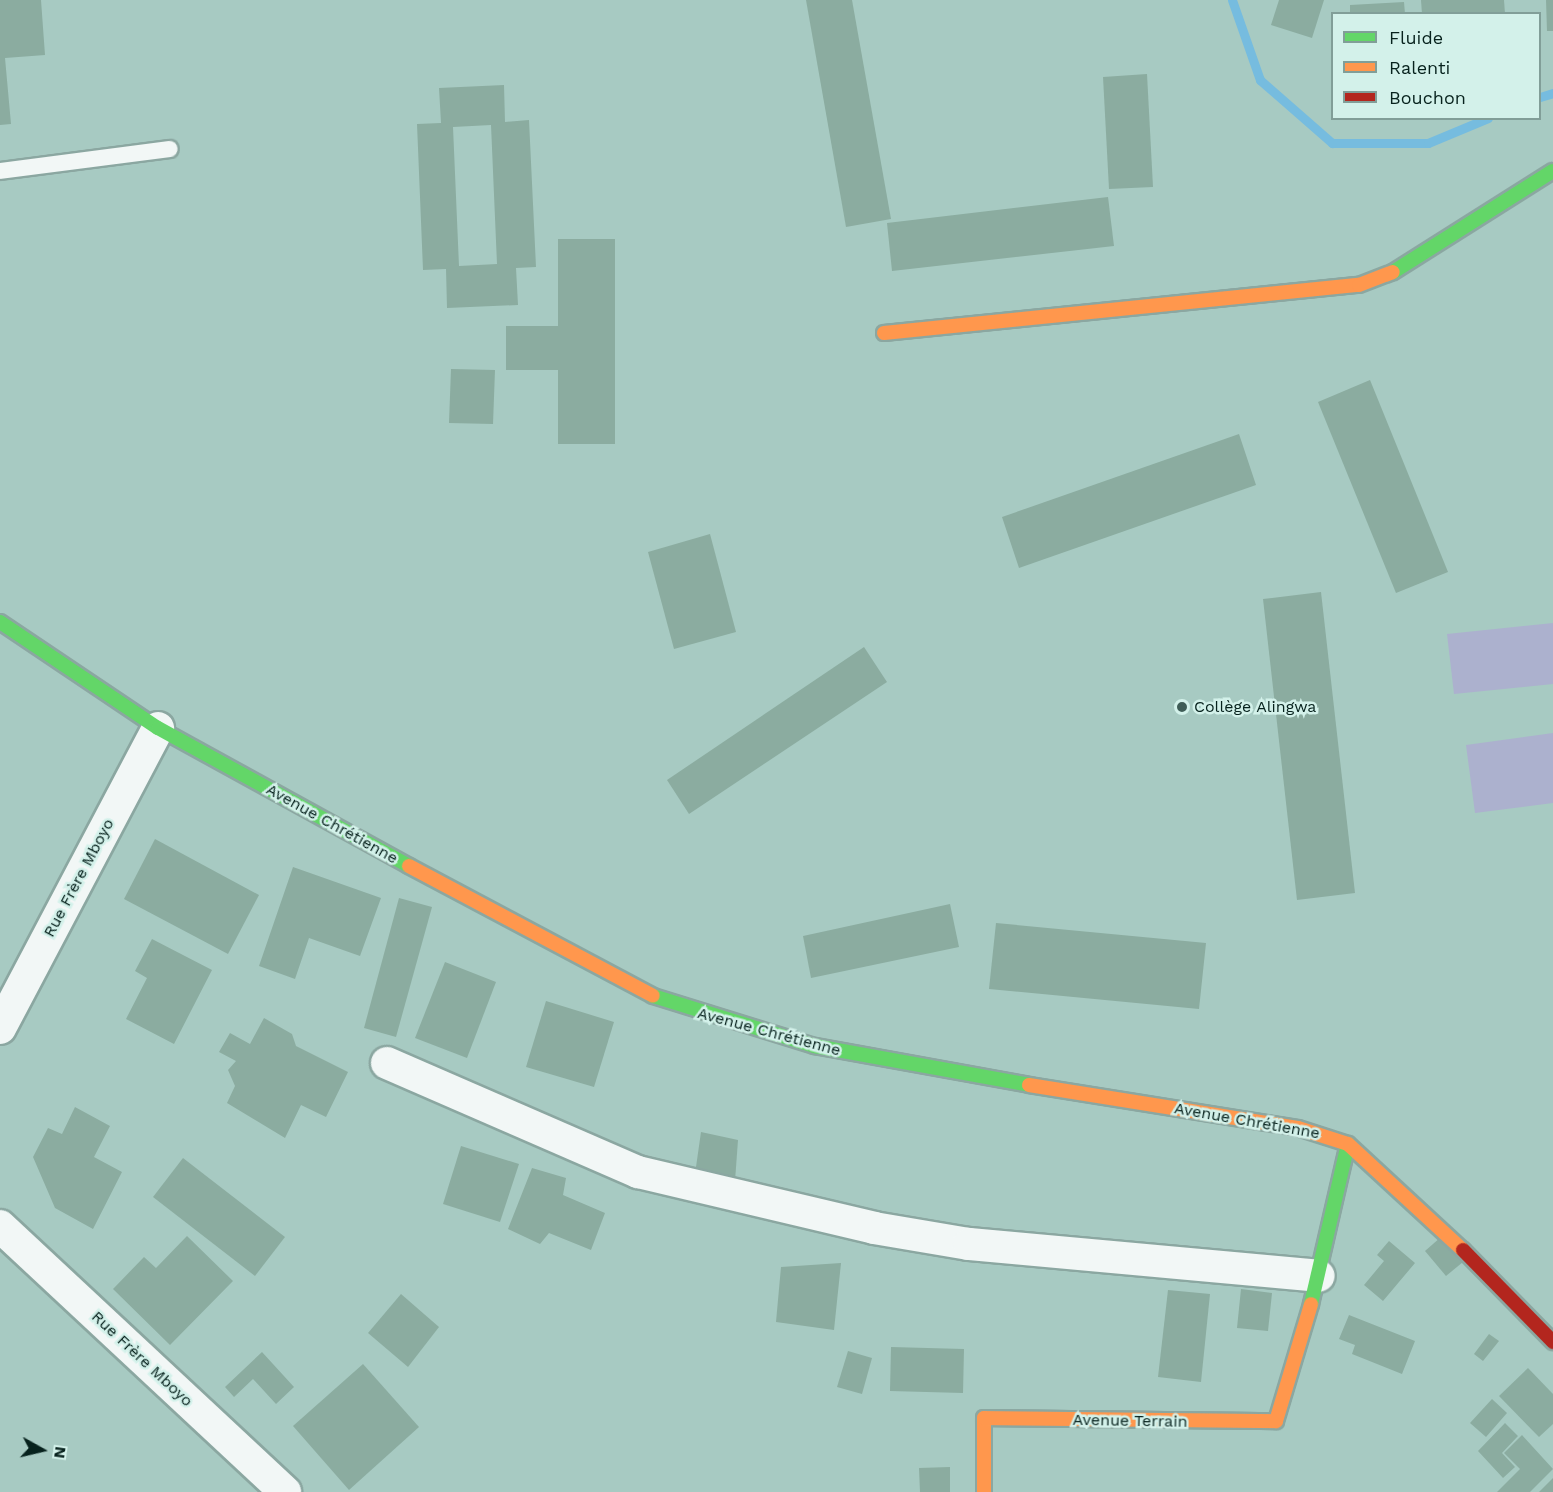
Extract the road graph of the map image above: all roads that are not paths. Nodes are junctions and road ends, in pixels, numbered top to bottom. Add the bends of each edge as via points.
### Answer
1 (170, 149) dead end
2 (0, 171) edge
3 (1553, 171) edge
4 (884, 333) dead end
5 (0, 622) edge
6 (158, 728) junction
7 (0, 1028) edge
8 (387, 1063) dead end
9 (1348, 1144) junction
10 (0, 1226) edge
11 (1319, 1276) junction
12 (1553, 1342) edge
13 (285, 1492) edge
14 (984, 1492) edge

1 - 2 lane
3 - 4 street via 1406,267 1359,285
5 - 6 street, Avenue Chrétienne
6 - 7 street, Rue Frère Mboyo
6 - 9 street, Avenue Chrétienne via 617,980 669,1003 815,1046 924,1068 1298,1128
8 - 11 street via 638,1172 874,1228 969,1244
9 - 11 street
9 - 12 street, Avenue Chrétienne via 1471,1257
10 - 13 street, Rue Frère Mboyo
11 - 14 street, Avenue Terrain via 1276,1421 984,1418

